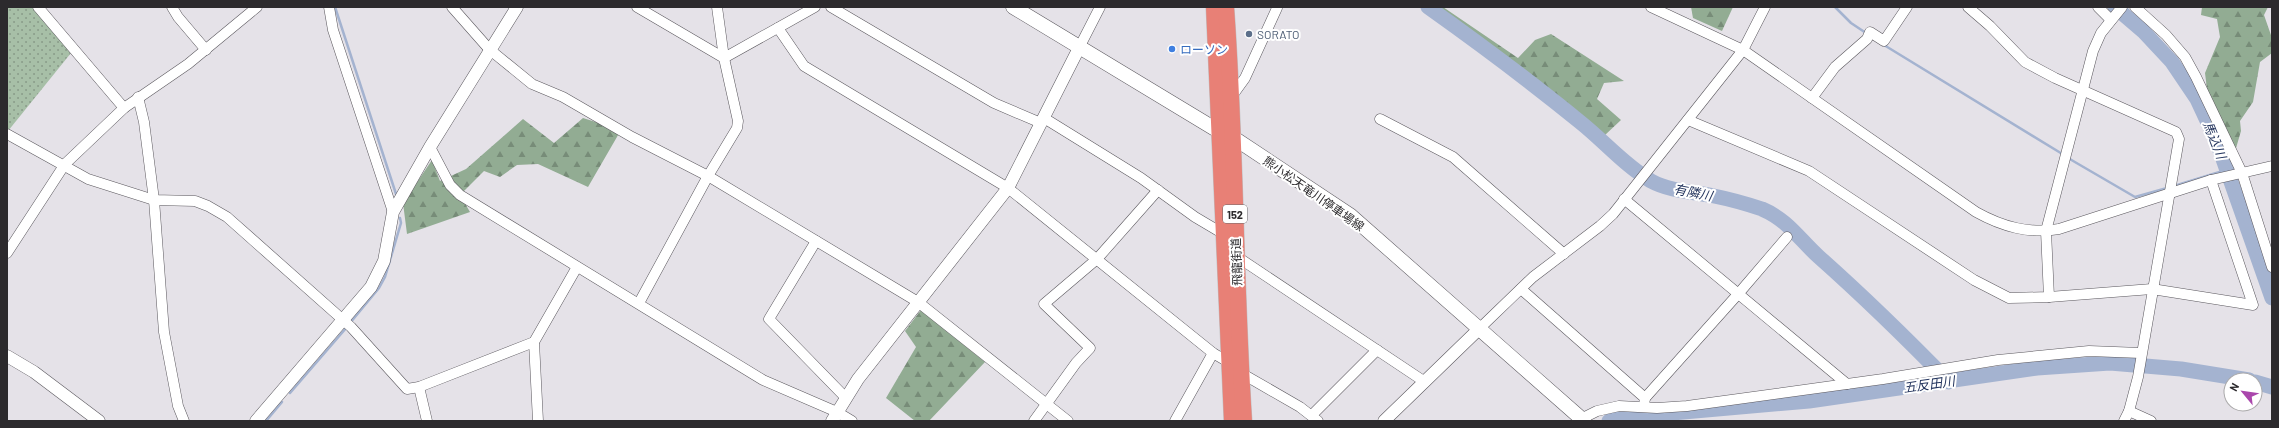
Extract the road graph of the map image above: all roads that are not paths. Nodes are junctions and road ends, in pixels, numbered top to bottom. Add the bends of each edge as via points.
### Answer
1 (38, 7) edge
2 (172, 7) edge
3 (257, 7) edge
4 (329, 7) edge
5 (452, 7) edge
6 (517, 7) edge
7 (637, 7) edge
8 (717, 7) edge
9 (815, 7) edge
10 (831, 7) edge
11 (1013, 7) edge
12 (1100, 7) edge
13 (1214, 7) edge
14 (1226, 7) edge
15 (1275, 7) edge
16 (1652, 7) edge
17 (1765, 7) edge
18 (1907, 7) edge
19 (1968, 7) edge
20 (2098, 7) edge
21 (2122, 7) edge
22 (2135, 7) edge
23 (2112, 19) junction
24 (778, 28) junction
25 (1080, 46) junction
26 (489, 49) junction
27 (206, 50) junction
28 (1743, 50) junction
29 (724, 58) junction
30 (2083, 91) junction
31 (1232, 96) junction
32 (138, 97) junction
33 (1812, 98) junction
34 (124, 108) junction
35 (1380, 119) dead end
36 (1688, 120) junction
37 (1043, 121) junction
38 (7, 134) edge
39 (1227, 135) junction
40 (430, 146) junction
41 (65, 164) junction
42 (2272, 166) edge
43 (2240, 174) junction
44 (708, 176) junction
45 (2211, 180) junction
46 (1008, 188) junction
47 (1158, 190) junction
48 (2170, 193) junction
49 (1624, 199) junction
50 (154, 200) junction
51 (393, 212) junction
52 (2046, 231) junction
53 (1222, 233) junction
54 (1787, 237) dead end
55 (816, 241) junction
56 (7, 253) edge
57 (1564, 254) junction
58 (1236, 256) junction
59 (1097, 259) junction
60 (577, 267) junction
61 (2272, 267) edge
62 (1521, 288) junction
63 (2152, 289) junction
64 (1740, 294) junction
65 (2049, 297) junction
66 (918, 302) junction
67 (639, 303) junction
68 (346, 323) junction
69 (1480, 328) junction
70 (534, 342) junction
71 (1377, 350) junction
72 (2141, 352) junction
73 (1213, 353) junction
74 (7, 356) edge
75 (1235, 368) junction
76 (1425, 382) junction
77 (1848, 384) junction
78 (419, 387) junction
79 (845, 397) junction
80 (1645, 402) junction
81 (1047, 404) junction
82 (2130, 412) junction
83 (834, 416) edge
84 (1315, 418) edge
85 (1583, 420) edge
86 (99, 421) edge
87 (184, 421) edge
88 (256, 421) edge
89 (427, 421) edge
90 (538, 421) edge
91 (852, 421) edge
92 (1034, 421) edge
93 (1068, 421) edge
94 (1175, 421) edge
95 (1232, 421) edge
96 (1244, 421) edge
97 (1384, 421) edge
98 (2124, 421) edge
99 (2151, 421) edge

1 - 34 street
2 - 27 street
3 - 27 street
4 - 51 street via 333,30
5 - 26 street
6 - 26 street
7 - 29 street
8 - 29 street
9 - 24 street
10 - 37 street via 994,103
11 - 25 main road, 熊小松天竜川停車場線
12 - 25 street
13 - 39 highway, 飛龍街道 / 152
14 - 31 highway, 飛龍街道 / 152
15 - 31 street via 1245,78
16 - 28 street
17 - 28 street
18 - 33 street via 1884,41 1868,36 1835,67
19 - 30 street via 2025,62
20 - 23 street
21 - 23 street
22 - 43 street via 2166,35 2185,57
23 - 30 street via 2101,33
24 - 29 street
24 - 46 street via 804,66
25 - 37 street
25 - 39 main road, 熊小松天竜川停車場線
26 - 40 street
26 - 44 street via 532,84 563,96 632,137
27 - 32 street
28 - 33 street
28 - 36 street
29 - 44 street via 738,121 737,128
30 - 48 street via 2176,132 2179,139
30 - 52 street
31 - 39 highway, 飛龍街道 / 152
32 - 34 street
32 - 50 street via 144,122
33 - 52 street via 1976,212 2012,228
34 - 41 street
35 - 57 street via 1453,157
36 - 49 street
36 - 65 street via 1809,171 1995,292 2009,298
37 - 46 street
37 - 47 street
38 - 41 street
39 - 53 highway, 飛龍街道 / 152
39 - 58 highway, 飛龍街道 / 152
39 - 69 main road, 熊小松天竜川停車場線 via 1350,216
40 - 51 street
40 - 60 street via 450,185 460,195
41 - 50 street via 88,179
41 - 56 street
42 - 43 street
43 - 45 street
43 - 61 street
44 - 55 street
44 - 67 street
45 - 48 street
45 - 63 street via 2253,305
46 - 59 street
46 - 66 street
47 - 53 street
47 - 59 street
48 - 52 street
48 - 63 street
49 - 57 street via 1600,226
49 - 64 street
50 - 68 street via 195,201 227,218
50 - 87 street via 164,332 178,406
51 - 68 street via 384,261
52 - 65 street
53 - 75 highway, 飛龍街道 / 152
54 - 64 street
55 - 66 street
55 - 79 street via 770,319
57 - 62 street
58 - 71 street
58 - 75 highway, 飛龍街道 / 152
59 - 73 street
59 - 81 street via 1044,304 1090,348
60 - 67 street
60 - 70 street
62 - 69 street
62 - 80 street
63 - 65 street
63 - 72 street
64 - 77 street
64 - 80 street
66 - 79 street
66 - 81 street
67 - 83 street via 763,380
68 - 78 street via 408,389
68 - 88 street
69 - 76 street
69 - 85 main road, 熊小松天竜川停車場線
70 - 78 street
70 - 90 street
71 - 76 street
71 - 84 street
72 - 77 street via 2089,351 1998,360
72 - 82 street
73 - 75 street
73 - 94 street
74 - 86 street via 34,372
75 - 84 street
75 - 95 highway, 飛龍街道 / 152
75 - 96 highway, 飛龍街道 / 152
76 - 97 street
77 - 80 street via 1687,406 1657,408
78 - 89 street
79 - 83 street
80 - 85 street via 1612,407
81 - 92 street
81 - 93 street
82 - 98 street
82 - 99 street
83 - 91 street

